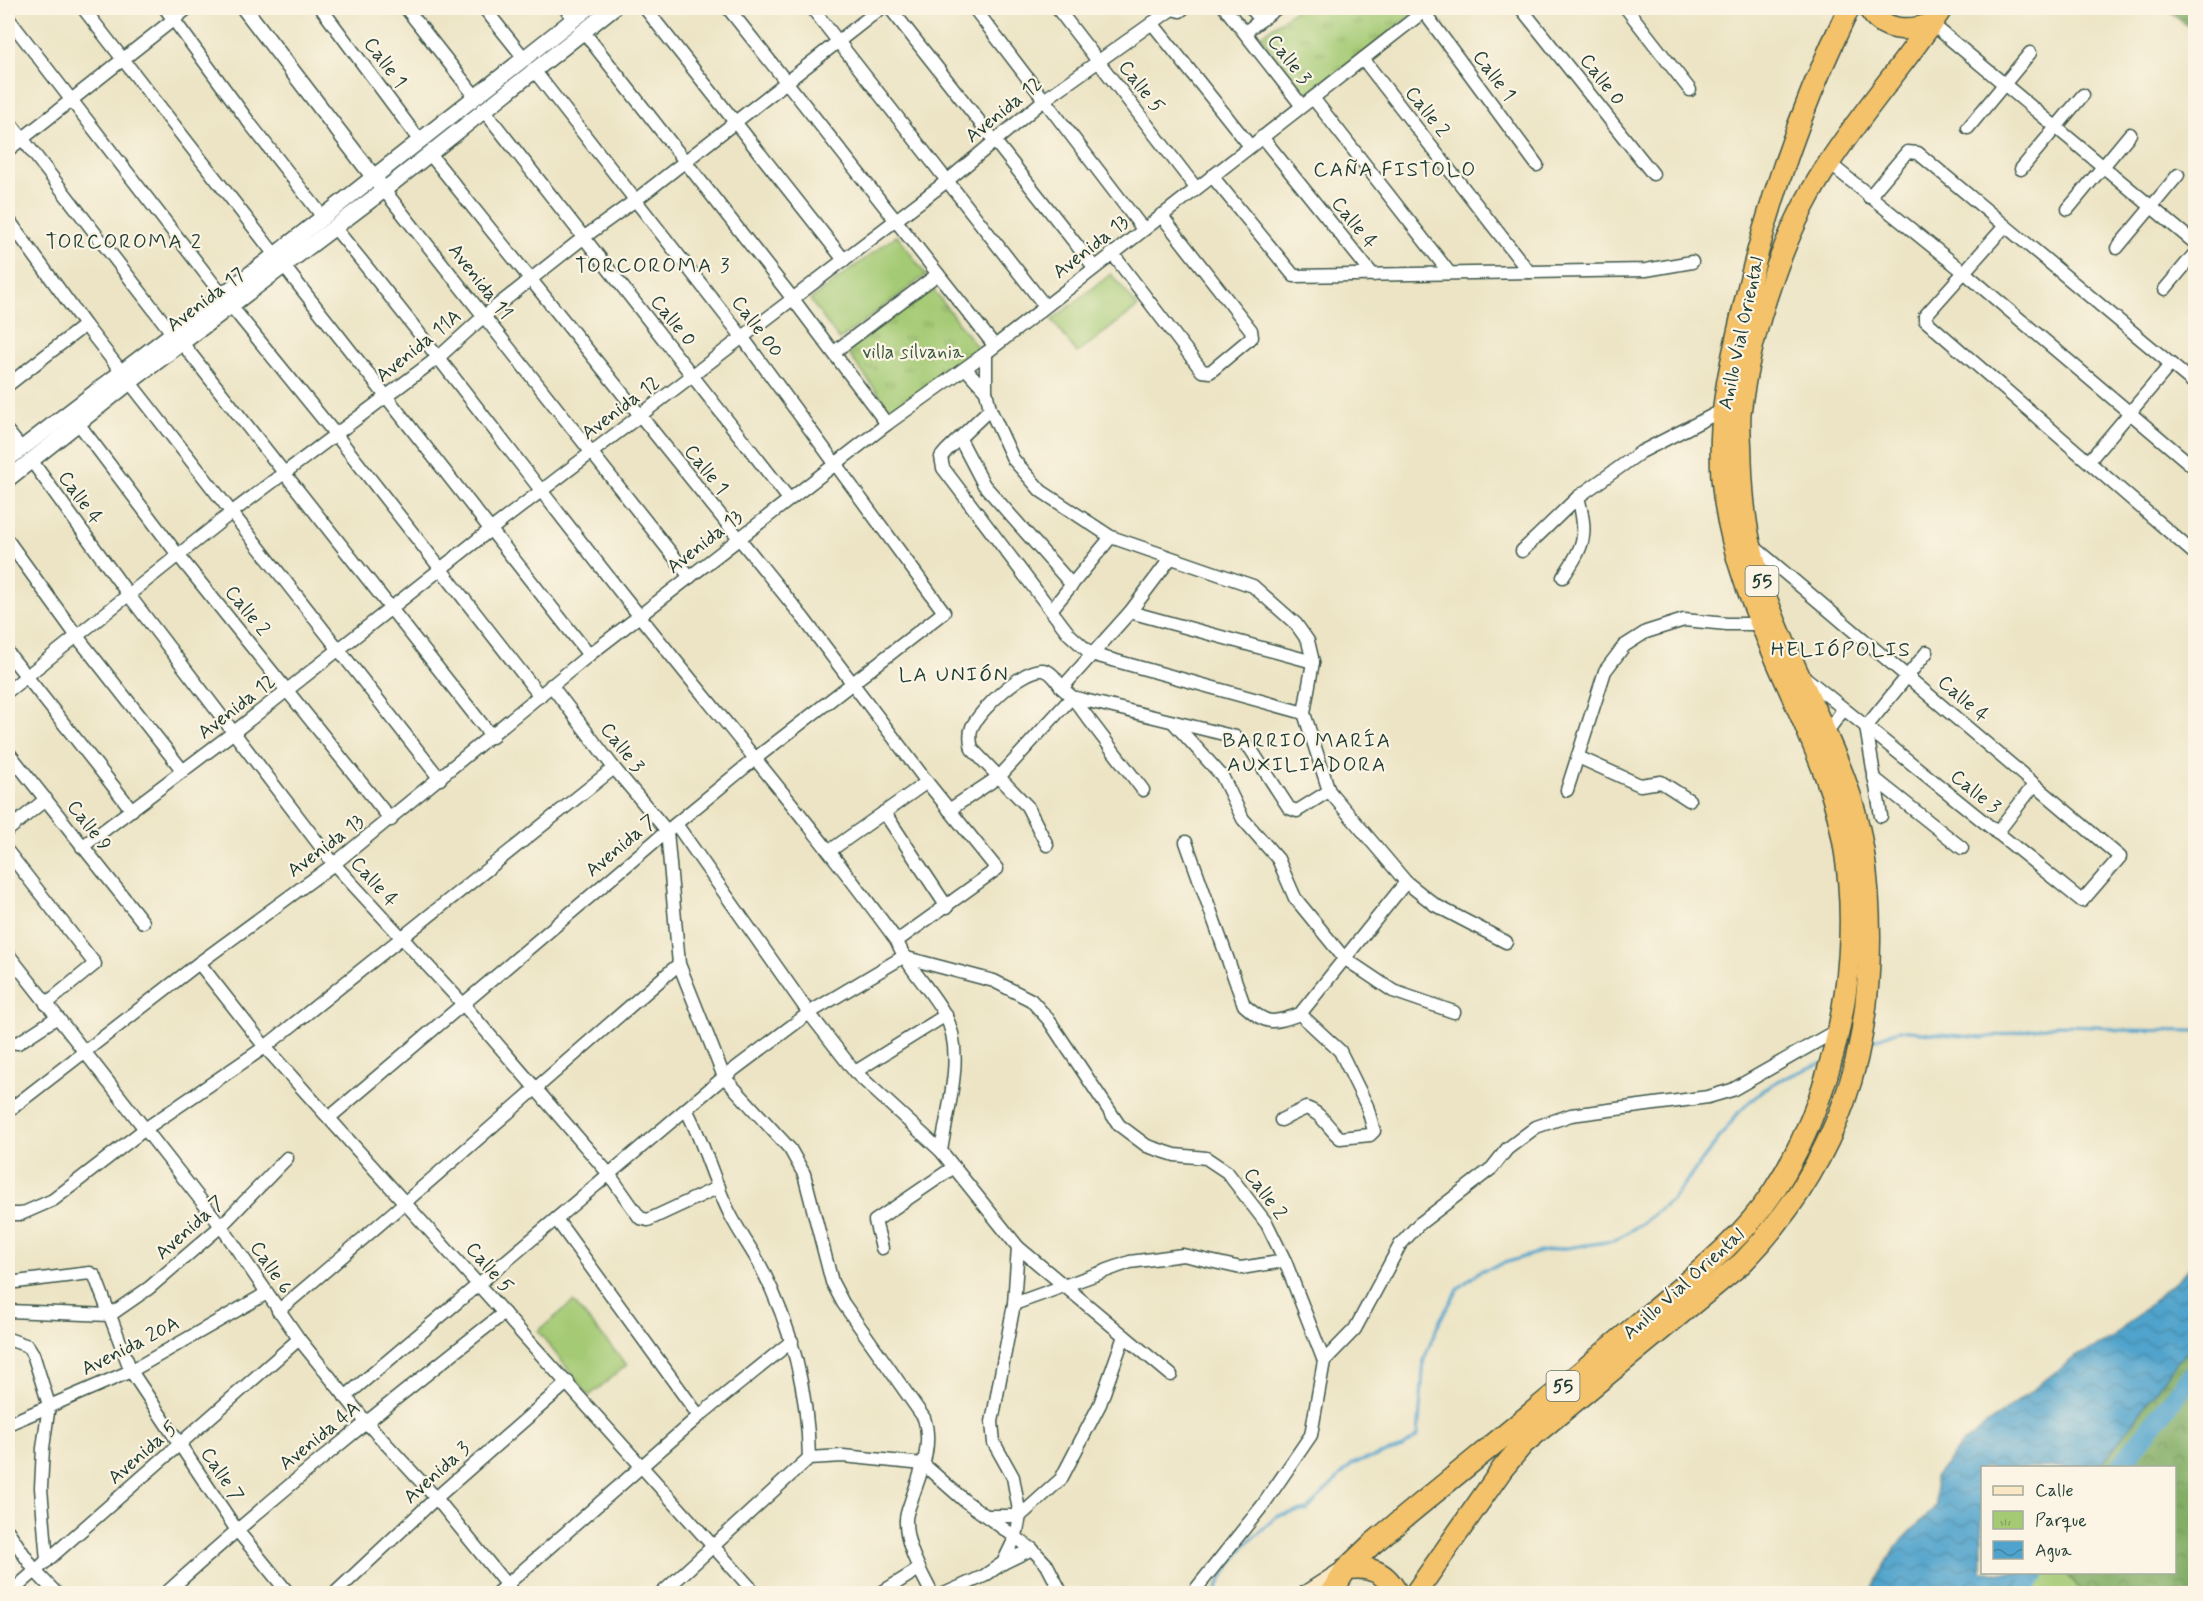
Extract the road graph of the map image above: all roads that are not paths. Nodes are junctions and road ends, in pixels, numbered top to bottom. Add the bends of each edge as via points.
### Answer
1 (83, 8) edge
2 (165, 8) edge
3 (188, 8) edge
4 (244, 8) edge
5 (321, 8) edge
6 (406, 8) edge
7 (484, 8) edge
8 (588, 8) edge
9 (613, 8) edge
10 (645, 8) edge
11 (728, 8) edge
12 (812, 8) edge
13 (881, 8) edge
14 (891, 8) edge
15 (974, 8) edge
16 (1176, 8) edge
17 (1225, 8) edge
18 (1251, 8) edge
19 (1277, 8) edge
20 (1521, 8) edge
21 (1626, 8) edge
22 (1849, 8) edge
23 (1869, 8) edge
24 (1061, 9) edge
25 (1424, 9) edge
26 (1937, 16) edge
27 (8, 18) edge
28 (174, 18) junction
29 (574, 19) edge
30 (1261, 20) junction
31 (1152, 23) junction
32 (1245, 32) junction
33 (839, 42) junction
34 (2030, 53) dead end
35 (123, 59) junction
36 (1363, 59) junction
37 (1097, 60) junction
38 (529, 63) junction
39 (785, 82) junction
40 (2005, 84) junction
41 (1690, 90) dead end
42 (2083, 95) dead end
43 (475, 96) junction
44 (72, 100) junction
45 (1044, 100) junction
46 (1307, 102) junction
47 (483, 109) junction
48 (8, 120) edge
49 (735, 121) junction
50 (2056, 127) junction
51 (1968, 128) dead end
52 (2130, 134) dead end
53 (1262, 137) junction
54 (22, 138) junction
55 (994, 140) junction
56 (420, 141) junction
57 (1250, 146) junction
58 (8, 150) edge
59 (429, 153) junction
60 (684, 162) junction
61 (1829, 163) junction
62 (1537, 165) dead end
63 (2104, 167) junction
64 (2021, 169) dead end
65 (1653, 174) dead end
66 (2178, 175) dead end
67 (1212, 176) junction
68 (374, 177) junction
69 (947, 181) junction
70 (1196, 188) junction
71 (384, 190) junction
72 (1869, 197) junction
73 (638, 199) junction
74 (2152, 207) junction
75 (2068, 209) dead end
76 (1161, 215) junction
77 (895, 221) junction
78 (329, 222) junction
79 (10, 226) edge
80 (2005, 226) junction
81 (1143, 229) junction
82 (583, 238) junction
83 (2196, 244) edge
84 (2117, 248) dead end
85 (2196, 252) edge
86 (1112, 253) junction
87 (279, 260) junction
88 (844, 260) junction
89 (1692, 262) dead end
90 (1094, 267) junction
91 (1448, 271) junction
92 (1529, 272) junction
93 (1964, 272) junction
94 (938, 274) junction
95 (1373, 275) junction
96 (531, 279) junction
97 (2165, 289) dead end
98 (793, 299) junction
99 (227, 301) junction
100 (1044, 306) junction
101 (483, 317) junction
102 (85, 325) junction
103 (177, 338) junction
104 (743, 338) junction
105 (990, 349) junction
106 (834, 352) junction
107 (440, 356) junction
108 (2171, 364) junction
109 (966, 369) junction
110 (125, 376) junction
111 (693, 376) junction
112 (8, 385) edge
113 (2196, 385) edge
114 (986, 391) junction
115 (386, 396) junction
116 (990, 409) junction
117 (1721, 411) junction
118 (2130, 414) junction
119 (640, 417) junction
120 (78, 423) junction
121 (887, 424) junction
122 (8, 432) edge
123 (336, 435) junction
124 (960, 439) junction
125 (21, 448) junction
126 (593, 453) junction
127 (8, 459) edge
128 (31, 460) junction
129 (2089, 461) junction
130 (836, 466) junction
131 (2196, 468) edge
132 (285, 472) junction
133 (8, 479) edge
134 (541, 491) junction
135 (1578, 496) junction
136 (789, 499) junction
137 (231, 513) junction
138 (490, 530) junction
139 (1111, 537) junction
140 (739, 539) junction
141 (8, 541) edge
142 (1750, 543) junction
143 (1522, 551) dead end
144 (178, 555) junction
145 (2196, 555) edge
146 (1170, 559) junction
147 (440, 570) junction
148 (1782, 570) junction
149 (690, 577) junction
150 (1563, 577) dead end
151 (1072, 585) junction
152 (1764, 586) junction
153 (128, 594) junction
154 (389, 609) junction
155 (1051, 610) junction
156 (944, 612) joint
157 (1130, 612) junction
158 (640, 616) junction
159 (1760, 624) junction
160 (76, 635) junction
161 (340, 648) junction
162 (1927, 652) dead end
163 (8, 653) edge
164 (1091, 654) junction
165 (589, 655) junction
166 (1313, 662) junction
167 (1799, 673) junction
168 (25, 676) junction
169 (1908, 676) junction
170 (852, 684) junction
171 (551, 685) junction
172 (1062, 688) junction
173 (288, 690) junction
174 (8, 691) edge
175 (540, 696) junction
176 (1072, 697) junction
177 (1846, 711) junction
178 (1304, 713) junction
179 (1173, 722) junction
180 (1866, 727) junction
181 (234, 732) junction
182 (1826, 733) junction
183 (492, 737) junction
184 (8, 752) edge
185 (1578, 757) junction
186 (756, 758) junction
187 (614, 768) junction
188 (183, 771) junction
189 (1000, 776) junction
190 (1874, 778) junction
191 (440, 779) junction
192 (927, 782) junction
193 (2034, 785) junction
194 (1143, 790) dead end
195 (1567, 790) dead end
196 (1329, 791) junction
197 (46, 799) junction
198 (1689, 800) dead end
199 (132, 810) junction
200 (950, 810) junction
201 (884, 812) junction
202 (1881, 816) dead end
203 (391, 820) junction
204 (671, 827) junction
205 (8, 830) edge
206 (1997, 832) junction
207 (1186, 842) dead end
208 (1047, 845) dead end
209 (82, 847) junction
210 (1962, 848) dead end
211 (831, 850) junction
212 (8, 852) edge
213 (334, 864) junction
214 (1406, 882) junction
215 (2082, 901) joint
216 (947, 907) junction
217 (142, 922) dead end
218 (401, 939) junction
219 (897, 941) junction
220 (1506, 942) dead end
221 (8, 954) edge
222 (903, 957) junction
223 (1344, 958) junction
224 (199, 963) junction
225 (680, 964) junction
226 (462, 1003) junction
227 (46, 1004) junction
228 (1454, 1011) dead end
229 (809, 1013) junction
230 (1300, 1014) junction
231 (946, 1015) junction
232 (56, 1018) junction
233 (1839, 1028) junction
234 (8, 1042) edge
235 (265, 1047) junction
236 (83, 1053) junction
237 (855, 1072) junction
238 (724, 1077) junction
239 (533, 1089) junction
240 (686, 1109) junction
241 (8, 1111) edge
242 (330, 1117) junction
243 (1281, 1120) dead end
244 (145, 1129) junction
245 (941, 1150) junction
246 (287, 1158) dead end
247 (954, 1167) junction
248 (609, 1174) junction
249 (719, 1187) junction
250 (407, 1202) junction
251 (8, 1214) edge
252 (556, 1219) junction
253 (222, 1226) junction
254 (1018, 1247) junction
255 (882, 1248) dead end
256 (1285, 1261) junction
257 (8, 1283) edge
258 (478, 1285) junction
259 (1061, 1286) junction
260 (267, 1293) junction
261 (1014, 1304) junction
262 (8, 1311) edge
263 (278, 1311) junction
264 (504, 1313) junction
265 (110, 1315) junction
266 (1124, 1336) junction
267 (8, 1339) edge
268 (299, 1339) junction
269 (792, 1341) junction
270 (1324, 1361) junction
271 (131, 1371) junction
272 (1171, 1375) dead end
273 (568, 1382) junction
274 (345, 1397) junction
275 (49, 1405) junction
276 (699, 1416) junction
277 (366, 1422) junction
278 (8, 1424) edge
279 (179, 1445) junction
280 (809, 1458) junction
281 (923, 1464) junction
282 (643, 1466) junction
283 (436, 1498) junction
284 (987, 1516) junction
285 (1020, 1516) junction
286 (236, 1529) junction
287 (8, 1532) edge
288 (1016, 1536) junction
289 (711, 1545) junction
290 (1032, 1549) junction
291 (47, 1561) junction
292 (1003, 1563) junction
293 (919, 1569) junction
294 (1346, 1569) junction
295 (36, 1571) junction
296 (510, 1589) edge
297 (9, 1593) edge
298 (57, 1593) edge
299 (165, 1593) edge
300 (290, 1593) edge
301 (334, 1593) edge
302 (496, 1593) edge
303 (661, 1593) edge
304 (756, 1593) edge
305 (879, 1593) edge
306 (932, 1593) edge
307 (944, 1593) edge
308 (1062, 1593) edge
309 (1192, 1593) edge
310 (1307, 1593) edge
311 (1331, 1593) edge
312 (1397, 1593) edge
313 (1415, 1593) edge

1 - 35 street
2 - 28 street
3 - 28 street
4 - 68 street, Avenida 11
5 - 56 street, Calle 1
6 - 43 street
7 - 38 street, Calle 00
8 - 29 street
9 - 29 street
10 - 49 street
11 - 39 street
12 - 33 street
13 - 33 street, Avenida 11A
14 - 55 street
15 - 45 street
16 - 31 street, Avenida 12
17 - 32 street, Calle 3
18 - 30 street, Calle 3
19 - 30 street
20 - 65 street, Calle 0
21 - 41 street
22 - 117 highway, Anillo Vial Oriental / 55 via 1820,67 1769,214 1749,283
23 - 26 highway via 1883,23 1899,29 1916,30
24 - 37 street, Calle 5
25 - 36 street, Avenida 13
25 - 62 street, Calle 1
26 - 40 street
26 - 61 highway, Anillo Vial Oriental / 55
27 - 44 street
28 - 35 street
28 - 78 street via 251,125
29 - 38 street
29 - 60 street
30 - 32 street
31 - 37 street, Avenida 12
31 - 57 street
32 - 46 street, Calle 3
33 - 39 street, Avenida 11A
33 - 69 street
34 - 40 street
35 - 44 street
35 - 87 street
36 - 46 street, Avenida 13
36 - 92 street, Calle 2
37 - 45 street, Avenida 12
37 - 70 street, Calle 5
38 - 43 street
38 - 47 street
38 - 73 street, Calle 00
39 - 49 street, Avenida 11A
39 - 77 street
40 - 50 street
40 - 51 street
42 - 50 street
43 - 56 street
44 - 54 street
44 - 99 street
45 - 55 street, Avenida 12
45 - 81 street
46 - 53 street, Avenida 13
46 - 91 street, Calle 3
47 - 59 street
47 - 82 street, Calle 0
48 - 54 street
49 - 60 street, Avenida 11A
49 - 88 street
50 - 63 street
50 - 64 street
52 - 63 street
53 - 57 street, Avenida 13
53 - 95 street, Calle 4
54 - 58 street
54 - 103 street
55 - 69 street, Avenida 12
55 - 90 street
56 - 68 street, Avenida 17
57 - 67 street, Avenida 13
59 - 71 street, Avenida 17
59 - 96 street, Calle 1
60 - 73 street, Avenida 11A
60 - 98 street
61 - 72 street
61 - 142 highway, Anillo Vial Oriental / 55 via 1787,242 1770,286 1747,374 1740,416 1742,482
63 - 74 street
63 - 75 street
66 - 74 street
67 - 70 street, Avenida 13
67 - 95 street via 1294,276
68 - 71 street, Avenida 11
68 - 78 street, Avenida 17
69 - 77 street, Avenida 12
69 - 100 street
70 - 76 street, Avenida 13
71 - 78 street, Avenida 17
71 - 101 street, Avenida 11
72 - 80 street via 1912,150
72 - 93 street
73 - 82 street, Avenida 11A
73 - 104 street, Calle 00
74 - 83 street
74 - 84 street
76 - 81 street, Avenida 13
76 - 86 street via 1251,330 1252,337 1210,372 1202,371
77 - 88 street, Avenida 12
77 - 94 street
78 - 87 street, Avenida 17
78 - 107 street
79 - 102 street
80 - 93 street
80 - 108 street
81 - 86 street, Avenida 13
82 - 96 street, Avenida 11A
82 - 111 street, Calle 0
85 - 97 street
86 - 90 street, Avenida 13
87 - 99 street, Avenida 17
87 - 115 street
88 - 98 street, Avenida 12
89 - 92 street via 1646,270
90 - 100 street, Avenida 13
91 - 92 street
91 - 95 street
93 - 118 street
93 - 129 street via 1925,320
94 - 105 street
94 - 106 street
96 - 101 street, Avenida 11A
96 - 119 street, Calle 1
98 - 104 street, Avenida 12
98 - 106 street
99 - 103 street, Avenida 17
99 - 123 street
100 - 105 street, Avenida 13
101 - 107 street, Avenida 11A
101 - 126 street, Avenida 11
102 - 110 street
102 - 112 street
103 - 110 street, Avenida 17
103 - 132 street
104 - 111 street, Avenida 12
104 - 130 street, Calle 00
105 - 109 street, Avenida 13
105 - 114 street
106 - 121 street
107 - 115 street, Avenida 11A
107 - 134 street
108 - 113 street
108 - 118 street
109 - 114 street
109 - 121 street, Avenida 13
110 - 120 street, Avenida 17
110 - 125 street, Avenida 17
110 - 137 street
111 - 119 street, Avenida 12
111 - 136 street, Calle 0
114 - 116 street
115 - 123 street, Avenida 11A
115 - 138 street
116 - 124 street
116 - 139 street via 1013,459 1041,491
117 - 135 street via 1641,452
117 - 159 highway, Anillo Vial Oriental / 55 via 1722,478 1728,519 1741,577
118 - 129 street
118 - 131 street
119 - 126 street, Avenida 12
119 - 140 street, Calle 1
120 - 128 street, Avenida 17
120 - 144 street, Calle 2
121 - 130 street, Avenida 13
122 - 125 street
123 - 132 street, Avenida 11A
123 - 147 street
124 - 151 street via 984,485
124 - 155 street via 941,457 943,468
125 - 127 street, Avenida 17
126 - 134 street, Avenida 12
126 - 149 street, Avenida 11
128 - 133 street, Avenida 17
128 - 153 street, Calle 4
129 - 145 street
130 - 136 street, Avenida 13
130 - 156 street, Calle 00
132 - 137 street, Avenida 11A
132 - 154 street
134 - 138 street, Avenida 12
134 - 158 street
135 - 143 street
135 - 150 street via 1584,522 1582,547
136 - 140 street, Avenida 13
137 - 144 street, Avenida 11A
137 - 161 street
138 - 147 street, Avenida 12
138 - 165 street
139 - 146 street
139 - 151 street
140 - 149 street, Avenida 13
140 - 170 street, Calle 1
141 - 160 street
142 - 148 street, Calle 4
142 - 152 highway, Anillo Vial Oriental / 55
144 - 153 street, Avenida 11A
144 - 173 street, Calle 2
146 - 157 street
146 - 166 street via 1253,586 1296,624 1308,641
147 - 154 street, Avenida 12
147 - 175 street
148 - 152 street
148 - 169 street, Calle 4
149 - 158 street, Avenida 13
151 - 155 street
152 - 167 highway, Anillo Vial Oriental / 55
153 - 160 street, Avenida 11A
153 - 181 street, Calle 4
154 - 161 street, Avenida 12
154 - 183 street
155 - 164 street
156 - 170 street, Avenida 7
157 - 164 street
157 - 166 street
158 - 165 street, Avenida 13
158 - 186 street
159 - 185 street via 1684,620 1646,632 1624,646 1605,671
159 - 233 highway, Anillo Vial Oriental / 55 via 1828,782 1840,831 1851,918
160 - 168 street, Avenida 11A
160 - 188 street
161 - 173 street, Avenida 12
161 - 191 street
162 - 169 street
163 - 168 street
164 - 172 street
164 - 178 street
165 - 171 street, Avenida 13
166 - 178 street
167 - 177 street, Calle 3
167 - 182 highway, Anillo Vial Oriental / 55
168 - 174 street, Avenida 11A
168 - 199 street
169 - 180 street
169 - 193 street, Calle 4
170 - 186 street, Avenida 7
170 - 192 street, Calle 1
171 - 175 street, Avenida 13
171 - 187 street, Calle 3
172 - 176 street
172 - 189 street via 1050,672 1040,669 1020,678 972,726 972,749
173 - 181 street, Avenida 12
173 - 203 street, Calle 2
175 - 183 street, Avenida 13
176 - 179 street
176 - 189 street
176 - 194 street
177 - 180 street, Calle 3
177 - 182 street
178 - 196 street
179 - 196 street via 1236,737 1250,748 1289,808 1297,810
179 - 223 street via 1222,776 1243,819 1278,859 1296,898
180 - 190 street
180 - 206 street, Calle 3
181 - 188 street, Avenida 12
181 - 213 street, Calle 4
182 - 313 highway, Anillo Vial Oriental / 55 via 1846,782 1867,886 1868,965 1853,1074 1834,1125 1790,1208 1743,1263 1523,1444 1498,1473
183 - 191 street, Avenida 13
184 - 197 street, Calle 9
185 - 195 street
185 - 198 street via 1640,785 1661,782
186 - 204 street, Avenida 7
186 - 211 street
187 - 204 street, Calle 3
187 - 218 street
188 - 199 street, Avenida 12
189 - 200 street
189 - 208 street via 1027,806
190 - 202 street
190 - 210 street
191 - 203 street, Avenida 13
192 - 200 street, Calle 1
192 - 201 street
193 - 206 street
193 - 215 street, Calle 4 via 2120,857
196 - 214 street
197 - 205 street
197 - 209 street, Calle 9
199 - 209 street, Avenida 12
200 - 216 street, Calle 1 via 997,869
201 - 211 street
201 - 216 street
203 - 213 street, Avenida 13
204 - 225 street
204 - 226 street, Avenida 7
204 - 229 street, Calle 3
206 - 215 street, Calle 3
207 - 230 street via 1244,1005 1262,1021 1280,1021
209 - 217 street, Calle 9
211 - 219 street
212 - 227 street via 96,964
213 - 218 street, Calle 4
213 - 224 street, Avenida 13
214 - 220 street via 1435,905
214 - 223 street
216 - 219 street
218 - 226 street, Calle 4
218 - 235 street
219 - 222 street
221 - 227 street, Calle 6
222 - 229 street
222 - 231 street
222 - 256 street, Calle 2 via 994,981 1031,1000 1119,1125 1148,1146 1175,1155 1206,1158 1227,1172 1267,1224
223 - 228 street via 1393,991
223 - 230 street
224 - 235 street, Calle 5
224 - 236 street, Avenida 13
225 - 238 street
225 - 239 street
226 - 239 street, Calle 4
226 - 242 street, Avenida 7
227 - 232 street, Calle 6
229 - 237 street, Calle 3
229 - 238 street
230 - 243 street via 1340,1051 1367,1106 1374,1131 1370,1135 1340,1138 1327,1127 1321,1114 1306,1108
231 - 237 street
231 - 245 street via 957,1048
232 - 234 street via 18,1042
232 - 236 street, Calle 6
233 - 270 street via 1732,1090 1708,1097 1571,1115 1536,1128 1418,1225 1400,1245 1355,1329
233 - 294 highway, Anillo Vial Oriental / 55 via 1821,1093 1787,1169 1731,1244
235 - 242 street, Calle 5
235 - 244 street
236 - 241 street, Avenida 13
236 - 244 street, Calle 6
237 - 245 street, Calle 3
238 - 240 street
238 - 281 street via 771,1125 804,1174 832,1282 924,1418 929,1434
239 - 248 street, Calle 4
239 - 250 street
240 - 248 street
240 - 249 street
242 - 250 street, Calle 5
244 - 251 street via 53,1200 21,1214
244 - 253 street, Calle 6
245 - 247 street, Calle 3
246 - 253 street, Avenida 7
247 - 254 street, Calle 3
247 - 255 street via 875,1221
248 - 249 street, Calle 4 via 640,1218 648,1220
248 - 252 street
249 - 269 street via 761,1266
250 - 258 street, Calle 5
250 - 263 street
252 - 258 street
252 - 276 street
253 - 260 street, Calle 6
253 - 265 street, Avenida 7 via 149,1288
254 - 259 street, Calle 3
254 - 261 street
256 - 259 street via 1241,1268 1183,1255 1130,1262
256 - 270 street, Calle 2
257 - 265 street, Calle 7 via 90,1273
258 - 264 street, Calle 5
258 - 274 street
259 - 261 street
259 - 266 street, Calle 3
260 - 263 street, Calle 6
260 - 271 street, Avenida 20A
261 - 285 street via 992,1422 994,1443 1012,1477
262 - 265 street
263 - 268 street, Calle 6
264 - 273 street, Calle 5
264 - 277 street, Avenida 4A
265 - 271 street, Calle 7
266 - 272 street, Calle 3
266 - 285 street via 1100,1404 1061,1479
267 - 275 street via 28,1346 33,1354
268 - 274 street, Calle 6
268 - 279 street, Avenida 5
269 - 276 street
269 - 280 street via 809,1416
270 - 309 street via 1311,1435 1263,1505
271 - 275 street, Avenida 20A
271 - 279 street, Calle 7
273 - 282 street, Calle 5
273 - 283 street, Avenida 3
274 - 277 street, Calle 6
275 - 278 street, Avenida 20A
275 - 291 street via 41,1488
276 - 282 street
277 - 283 street, Calle 6
277 - 286 street, Avenida 4A
279 - 286 street, Calle 7
279 - 291 street, Avenida 5
280 - 281 street via 867,1456
280 - 289 street
281 - 284 street
281 - 293 street via 905,1517
282 - 289 street, Calle 5
282 - 296 street
283 - 296 street, Calle 6
283 - 301 street, Avenida 3
284 - 285 street
284 - 288 street
285 - 288 street
286 - 299 street, Avenida 4A
286 - 300 street, Calle 7
287 - 295 street
288 - 290 street
288 - 292 street
289 - 303 street
289 - 304 street, Calle 5
290 - 292 street
290 - 308 street via 1047,1565
291 - 295 street, Avenida 5
292 - 307 street
293 - 305 street
293 - 306 street
294 - 310 main road
294 - 311 highway, Anillo Vial Oriental / 55
294 - 312 highway via 1357,1567 1378,1572
295 - 297 street, Avenida 5
295 - 298 street
296 - 302 street

